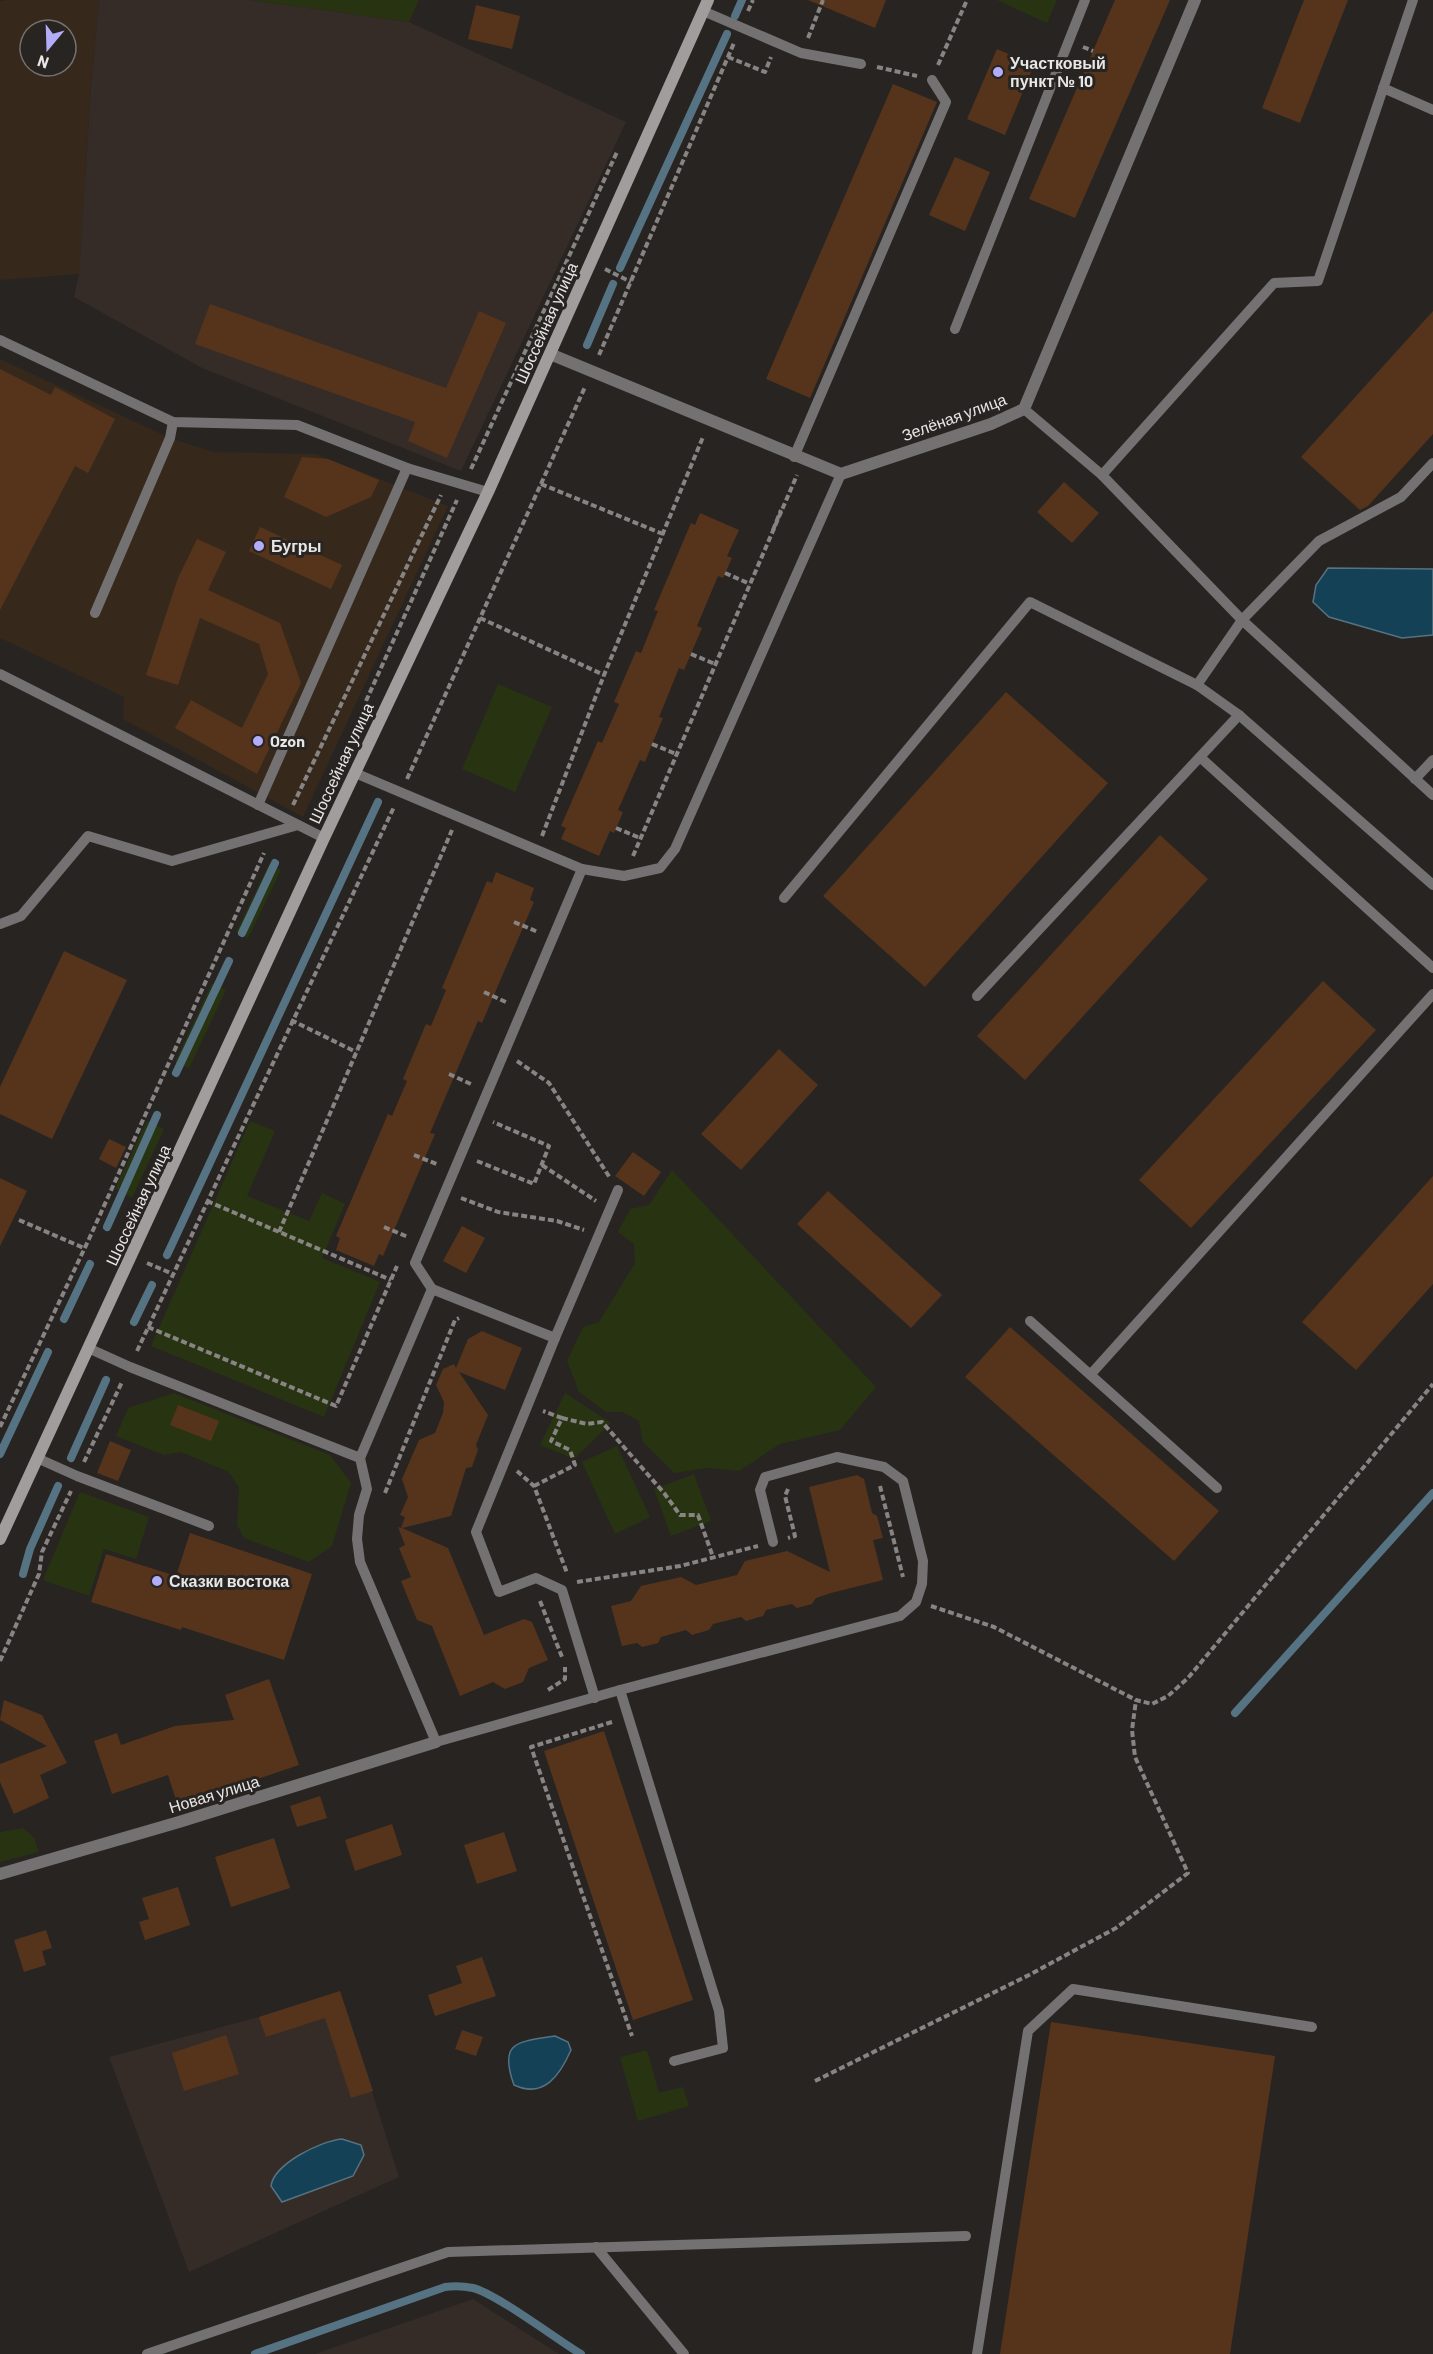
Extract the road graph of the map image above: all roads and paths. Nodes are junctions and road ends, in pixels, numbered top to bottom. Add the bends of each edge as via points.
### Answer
1 (753, 0) edge
2 (823, 0) edge
3 (967, 0) edge
4 (1085, 0) edge
5 (1195, 0) edge
6 (1413, 0) edge
7 (706, 5) edge
8 (741, 27) junction
9 (801, 53) junction
10 (728, 57) junction
11 (779, 60) dead end
12 (861, 64) joint
13 (932, 80) junction
14 (1383, 88) junction
15 (1433, 110) edge
16 (618, 151) dead end
17 (591, 262) junction
18 (631, 282) junction
19 (955, 329) dead end
20 (0, 340) edge
21 (550, 354) junction
22 (592, 372) junction
23 (1024, 409) junction
24 (710, 421) junction
25 (173, 422) junction
26 (799, 458) junction
27 (1433, 463) edge
28 (406, 468) junction
29 (841, 474) junction
30 (1102, 475) junction
31 (447, 480) junction
32 (464, 484) junction
33 (541, 484) junction
34 (488, 492) junction
35 (663, 534) junction
36 (725, 573) dead end
37 (750, 584) junction
38 (95, 613) dead end
39 (480, 618) junction
40 (1242, 620) junction
41 (691, 654) dead end
42 (715, 664) junction
43 (0, 674) edge
44 (604, 675) junction
45 (1197, 685) junction
46 (361, 711) dead end
47 (1239, 716) junction
48 (652, 744) dead end
49 (676, 754) junction
50 (1201, 758) junction
51 (1433, 760) edge
52 (355, 773) junction
53 (1415, 779) junction
54 (400, 793) junction
55 (1433, 795) edge
56 (258, 805) junction
57 (457, 818) junction
58 (285, 819) junction
59 (298, 825) junction
60 (616, 828) dead end
61 (278, 831) junction
62 (324, 838) junction
63 (640, 838) junction
64 (537, 851) junction
65 (582, 869) junction
66 (624, 876) junction
67 (1433, 885) edge
68 (784, 898) dead end
69 (514, 922) dead end
70 (0, 924) edge
71 (541, 933) dead end
72 (1433, 968) edge
73 (484, 992) dead end
74 (1433, 994) edge
75 (977, 996) dead end
76 (511, 1004) dead end
77 (291, 1020) junction
78 (356, 1052) junction
79 (504, 1053) junction
80 (449, 1074) dead end
81 (476, 1086) dead end
82 (477, 1116) junction
83 (461, 1154) junction
84 (414, 1155) dead end
85 (542, 1165) junction
86 (441, 1166) dead end
87 (618, 1190) joint
88 (445, 1191) junction
89 (207, 1201) junction
90 (610, 1210) junction
91 (20, 1220) dead end
92 (384, 1227) dead end
93 (279, 1232) junction
94 (599, 1235) junction
95 (410, 1238) dead end
96 (84, 1248) junction
97 (132, 1257) junction
98 (400, 1258) dead end
99 (173, 1274) junction
100 (391, 1280) junction
101 (432, 1289) junction
102 (1030, 1321) dead end
103 (148, 1327) junction
104 (555, 1338) junction
105 (88, 1348) junction
106 (130, 1367) junction
107 (1091, 1374) junction
108 (1433, 1384) edge
109 (528, 1405) junction
110 (562, 1419) junction
111 (0, 1427) edge
112 (38, 1458) junction
113 (360, 1458) junction
114 (504, 1463) junction
115 (77, 1476) junction
116 (875, 1481) dead end
117 (790, 1485) dead end
118 (534, 1486) junction
119 (1217, 1488) dead end
120 (208, 1526) dead end
121 (0, 1539) edge
122 (772, 1542) junction
123 (713, 1557) junction
124 (904, 1583) dead end
125 (916, 1602) junction
126 (0, 1661) edge
127 (620, 1690) junction
128 (595, 1698) junction
129 (1136, 1700) junction
130 (616, 1721) dead end
131 (436, 1742) junction
132 (0, 1874) edge
133 (1312, 2027) dead end
134 (632, 2036) dead end
135 (674, 2061) dead end
136 (815, 2081) dead end
137 (966, 2236) dead end
138 (596, 2247) junction
139 (147, 2354) edge
140 (684, 2354) edge
141 (977, 2354) edge

1 - 8 path
2 - 9 path
3 - 13 path
4 - 19 lane
5 - 23 street, Зелёная улица
6 - 14 lane
7 - 8 lane
7 - 17 main road, Шоссейная улица
8 - 9 lane
8 - 10 path
9 - 12 lane
10 - 11 path via 765,72 771,57
10 - 18 path
12 - 13 path
13 - 26 lane via 946,102
14 - 15 lane
14 - 30 lane via 1318,281 1274,283
16 - 32 path
17 - 18 path
17 - 21 main road, Шоссейная улица
18 - 22 path
20 - 25 lane
21 - 22 street
21 - 34 main road, Шоссейная улица
22 - 24 street
22 - 33 path
23 - 29 street, Зелёная улица via 991,424
23 - 30 lane
24 - 26 street
24 - 35 path
25 - 28 lane via 297,425
25 - 38 lane via 170,438
26 - 29 street
26 - 37 path
27 - 40 lane via 1401,497 1319,541
28 - 31 lane
28 - 56 lane
29 - 66 lane via 675,849 660,868
30 - 40 lane
31 - 32 lane
31 - 58 path
32 - 34 lane
32 - 46 path
33 - 35 path
33 - 39 path
34 - 52 main road, Шоссейная улица
35 - 44 path
36 - 37 path
37 - 42 path
39 - 44 path
39 - 54 path
40 - 45 lane
40 - 53 lane
41 - 42 path
42 - 49 path
43 - 56 lane
44 - 64 path
45 - 47 lane
45 - 68 lane via 1030,602
47 - 50 lane
47 - 67 lane
48 - 49 path
49 - 63 path
50 - 72 lane
50 - 75 lane
51 - 53 lane
52 - 54 lane
52 - 62 main road, Шоссейная улица
53 - 55 lane
54 - 57 lane
54 - 77 path
56 - 58 lane
57 - 64 lane
57 - 78 path
58 - 59 lane
59 - 61 lane
59 - 62 lane
60 - 63 path
61 - 70 lane via 172,861 88,836 21,916
61 - 96 path via 260,861
62 - 97 main road, Шоссейная улица
63 - 66 path
64 - 65 lane
65 - 66 lane
65 - 79 lane
69 - 71 path
73 - 76 path
74 - 107 lane
77 - 78 path
77 - 89 path
78 - 93 path
79 - 82 lane
79 - 87 path via 549,1083
80 - 81 path
82 - 83 lane
82 - 85 path via 549,1146
83 - 85 path via 534,1184
83 - 88 lane
84 - 86 path
85 - 90 path
87 - 90 lane
88 - 94 path via 498,1212 557,1221
88 - 101 lane via 415,1263
89 - 93 path
89 - 99 path
90 - 94 lane
91 - 96 path
92 - 95 path
93 - 100 path
94 - 104 lane
96 - 111 path
97 - 99 path
97 - 105 main road, Шоссейная улица
98 - 100 path
99 - 103 path
100 - 103 path via 336,1406
101 - 104 lane
101 - 113 lane
102 - 107 lane
103 - 106 path
104 - 109 lane
105 - 106 lane
105 - 112 main road, Шоссейная улица
106 - 113 lane
106 - 115 path
107 - 119 lane
108 - 129 path via 1188,1678 1152,1704
109 - 110 path
109 - 114 lane
110 - 118 path via 551,1441 570,1450 575,1465
110 - 123 path via 587,1424 602,1422 680,1515 698,1515
112 - 115 lane
112 - 121 main road, Шоссейная улица
113 - 131 lane via 367,1489 359,1515 360,1562
114 - 118 path
114 - 128 lane via 476,1533 498,1592 536,1578 562,1590
115 - 120 lane
115 - 126 path via 42,1552 39,1574
116 - 124 path via 881,1486
117 - 122 path via 785,1496 795,1536
118 - 123 path via 571,1583
122 - 123 path
122 - 125 lane via 760,1490 765,1477 837,1457 884,1467 903,1481 923,1561
125 - 127 lane via 900,1616
125 - 129 path via 994,1627
127 - 128 lane
127 - 135 lane via 719,2011 723,2048
128 - 131 lane
129 - 136 path via 1132,1730 1135,1756 1188,1873 1116,1928
130 - 134 path via 531,1747
131 - 132 street, Новая улица
133 - 141 lane via 1073,1989 1028,2031
137 - 138 lane
138 - 139 lane via 448,2252
138 - 140 lane

